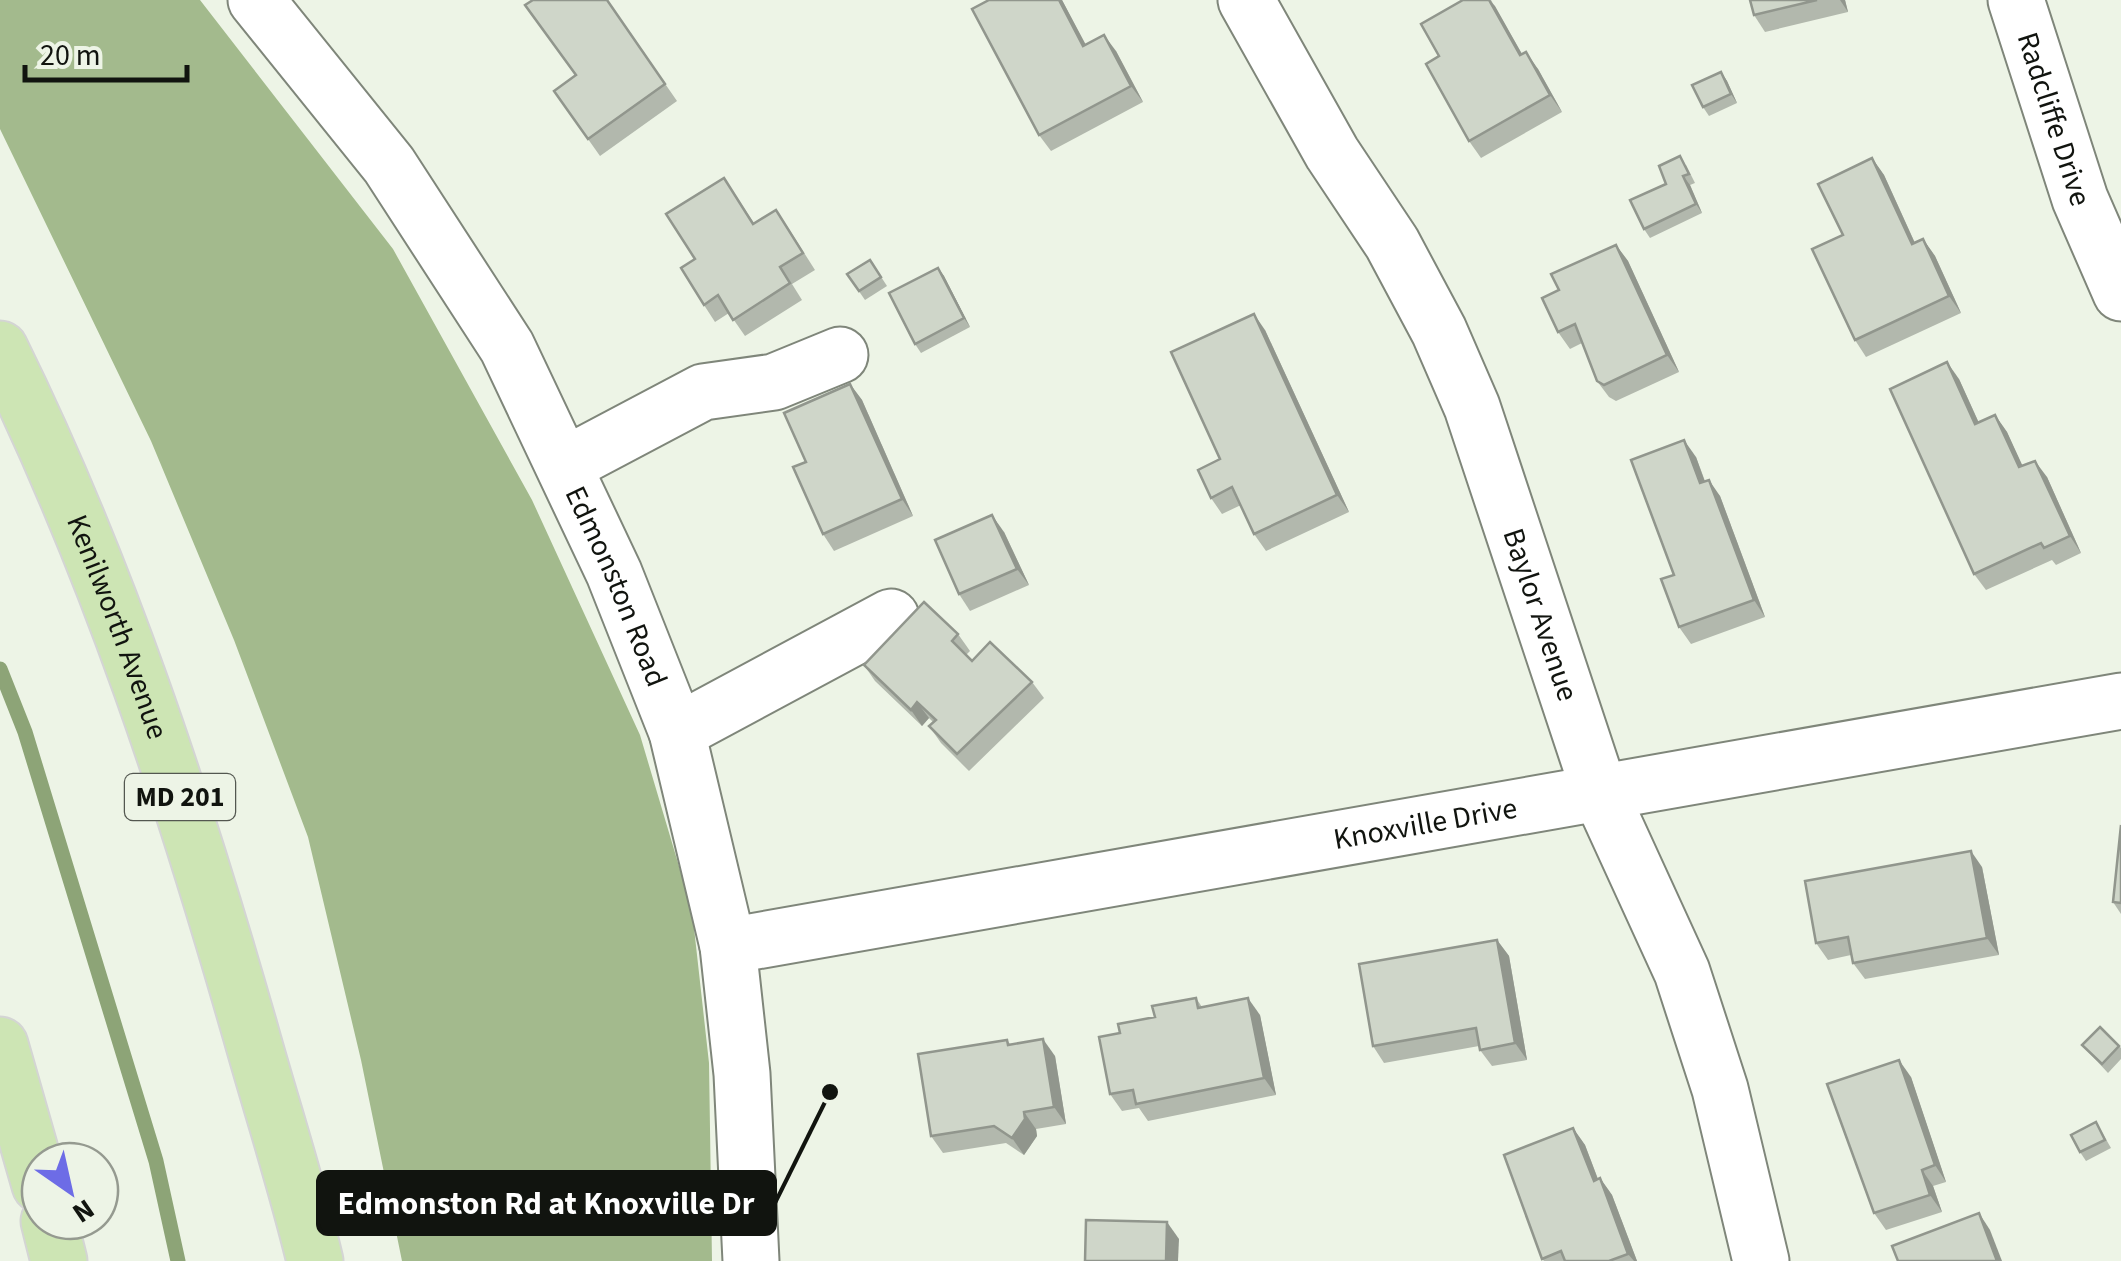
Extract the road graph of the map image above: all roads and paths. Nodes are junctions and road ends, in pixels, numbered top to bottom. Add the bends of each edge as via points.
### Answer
1 (256, 0) edge
2 (1246, 0) edge
3 (2016, 0) edge
4 (2121, 292) edge
5 (0, 350) edge
6 (840, 355) dead end
7 (566, 465) junction
8 (891, 617) dead end
9 (2121, 701) edge
10 (677, 732) junction
11 (1600, 793) junction
12 (728, 946) junction
13 (0, 1045) edge
14 (27, 1141) edge
15 (315, 1261) edge
16 (751, 1261) edge
17 (1761, 1261) edge

1 - 7 street, Edmonston Road via 389,165 507,347
2 - 11 street, Baylor Avenue via 1439,331 1472,408
3 - 4 street, Radcliffe Drive via 2080,199
5 - 15 main road, Kenilworth Avenue / MD 201 via 158,729
6 - 7 street via 774,382 703,392
7 - 10 street, Edmonston Road
8 - 10 street
9 - 11 street, Knoxville Drive
10 - 12 street, Edmonston Road
11 - 12 street, Knoxville Drive
11 - 17 street, Baylor Avenue via 1682,972 1720,1088
12 - 16 street, Edmonston Road
13 - 14 main road

